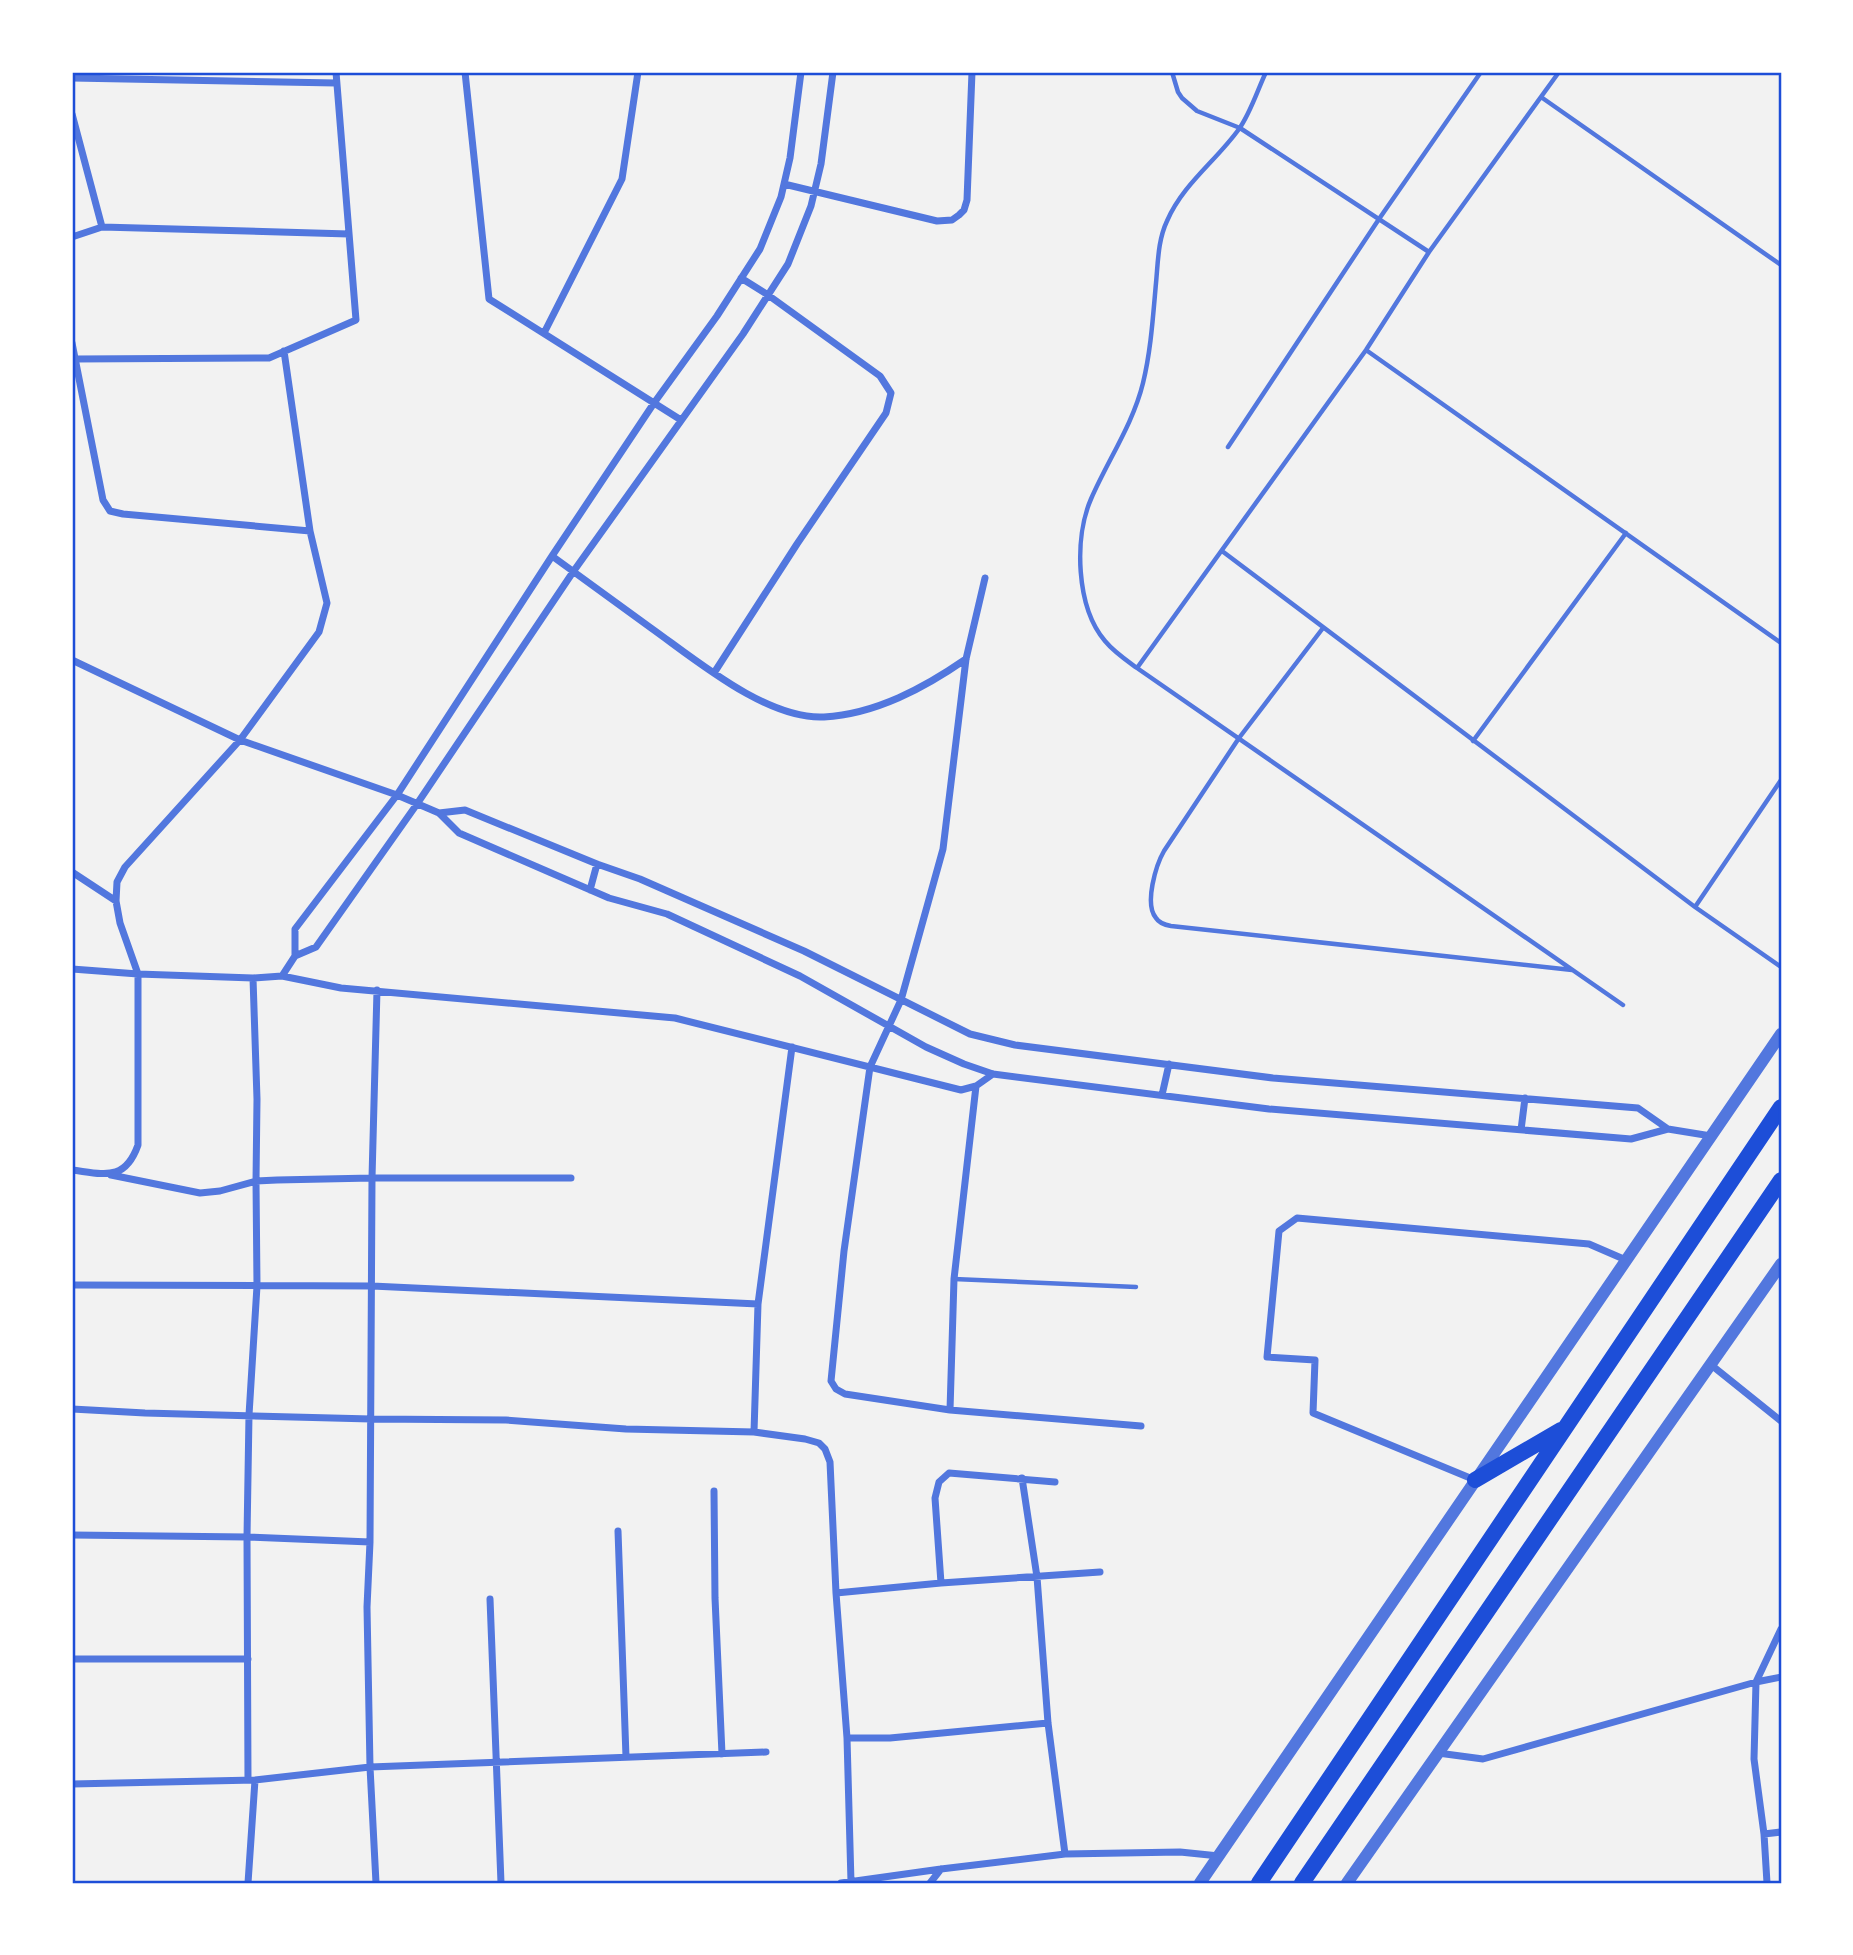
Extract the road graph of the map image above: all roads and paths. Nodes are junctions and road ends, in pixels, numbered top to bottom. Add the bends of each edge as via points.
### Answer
1 (336, 72) edge
2 (465, 72) edge
3 (638, 72) edge
4 (801, 72) edge
5 (833, 72) edge
6 (972, 72) edge
7 (1172, 72) edge
8 (1266, 72) edge
9 (1481, 72) edge
10 (1559, 72) edge
11 (72, 78) edge
12 (336, 83) junction
13 (1541, 97) junction
14 (72, 114) edge
15 (1240, 128) junction
16 (784, 184) junction
17 (815, 191) junction
18 (1379, 219) junction
19 (102, 227) junction
20 (349, 234) junction
21 (72, 237) edge
22 (1429, 252) junction
23 (1781, 265) edge
24 (741, 278) junction
25 (768, 295) junction
26 (544, 333) junction
27 (72, 343) edge
28 (1366, 350) junction
29 (284, 351) junction
30 (75, 359) junction
31 (654, 403) junction
32 (681, 420) junction
33 (1228, 447) dead end
34 (310, 531) junction
35 (1626, 533) junction
36 (1222, 551) junction
37 (552, 556) junction
38 (573, 572) junction
39 (985, 578) dead end
40 (1323, 628) junction
41 (1781, 643) edge
42 (966, 659) junction
43 (72, 660) edge
44 (1137, 668) junction
45 (714, 673) junction
46 (1238, 738) junction
47 (240, 740) junction
48 (1473, 741) junction
49 (1781, 780) edge
50 (397, 795) junction
51 (417, 804) junction
52 (439, 813) junction
53 (597, 864) junction
54 (72, 872) edge
55 (590, 890) junction
56 (116, 901) junction
57 (1695, 908) junction
58 (295, 956) junction
59 (1781, 967) edge
60 (72, 970) edge
61 (1572, 970) junction
62 (138, 974) junction
63 (282, 976) junction
64 (253, 978) junction
65 (377, 990) junction
66 (901, 1000) junction
67 (1623, 1005) dead end
68 (889, 1025) junction
69 (1781, 1034) edge
70 (792, 1047) junction
71 (1169, 1065) junction
72 (870, 1068) junction
73 (993, 1074) junction
74 (976, 1086) junction
75 (1162, 1096) junction
76 (1525, 1098) junction
77 (1781, 1107) edge
78 (1668, 1129) junction
79 (1521, 1130) junction
80 (1711, 1136) junction
81 (72, 1170) edge
82 (111, 1175) junction
83 (372, 1178) junction
84 (571, 1178) dead end
85 (1781, 1180) edge
86 (256, 1181) junction
87 (1626, 1260) junction
88 (1781, 1264) edge
89 (954, 1279) junction
90 (72, 1285) edge
91 (257, 1286) junction
92 (372, 1286) junction
93 (1136, 1287) dead end
94 (758, 1304) junction
95 (1710, 1364) junction
96 (72, 1409) edge
97 (950, 1410) junction
98 (249, 1415) junction
99 (371, 1419) junction
100 (1781, 1421) edge
101 (1141, 1426) dead end
102 (1566, 1426) junction
103 (754, 1432) junction
104 (1022, 1478) junction
105 (1475, 1480) junction
106 (1055, 1482) dead end
107 (714, 1491) dead end
108 (618, 1531) dead end
109 (72, 1535) edge
110 (247, 1537) junction
111 (370, 1542) junction
112 (1100, 1573) dead end
113 (1037, 1577) junction
114 (941, 1583) junction
115 (836, 1593) junction
116 (490, 1599) dead end
117 (1781, 1629) edge
118 (72, 1659) edge
119 (248, 1659) junction
120 (1781, 1677) edge
121 (1756, 1682) junction
122 (1048, 1723) junction
123 (847, 1738) junction
124 (766, 1752) dead end
125 (1438, 1753) junction
126 (722, 1754) junction
127 (626, 1758) junction
128 (497, 1763) junction
129 (370, 1767) junction
130 (251, 1780) junction
131 (72, 1784) edge
132 (1781, 1832) edge
133 (1764, 1834) junction
134 (1065, 1854) junction
135 (1219, 1856) junction
136 (941, 1869) junction
137 (851, 1882) edge
138 (248, 1883) edge
139 (376, 1883) edge
140 (500, 1883) edge
141 (841, 1883) edge
142 (930, 1883) edge
143 (1200, 1883) edge
144 (1259, 1883) edge
145 (1302, 1883) edge
146 (1348, 1883) edge
147 (1767, 1883) edge

1 - 12 street
2 - 26 street via 489,299
3 - 26 street via 622,179
4 - 16 street
5 - 17 street
6 - 17 street via 968,189 959,215 937,221
7 - 15 lane via 1188,105
8 - 15 lane
9 - 18 lane
10 - 13 lane
11 - 12 street
12 - 20 street
13 - 22 lane
13 - 23 lane
14 - 19 street
15 - 18 lane
15 - 44 lane via 1185,190 1166,222 1143,384 1083,526 1081,578 1087,607 1104,640
16 - 17 street
16 - 24 street via 760,249
17 - 25 street via 788,264
18 - 22 lane
18 - 33 lane
19 - 20 street
19 - 21 street
20 - 29 street via 356,320
22 - 28 lane
24 - 25 street
24 - 31 street
25 - 32 street
25 - 45 street via 880,376 891,393 886,413
26 - 31 street
27 - 30 street
28 - 35 lane
28 - 36 lane
29 - 30 street via 269,358
29 - 34 street
30 - 34 street via 103,500 110,511
31 - 32 street
31 - 37 street
32 - 38 street
34 - 47 street via 327,603 319,632
35 - 41 lane
35 - 48 lane
36 - 40 lane
36 - 44 lane
37 - 38 street
37 - 50 street
38 - 45 street
38 - 51 street
39 - 42 street
40 - 46 lane
40 - 48 lane
42 - 45 street via 900,697 864,711 823,717 790,713
42 - 66 street via 943,849
43 - 47 street
44 - 46 lane
46 - 61 lane
46 - 61 lane via 1156,865 1152,908 1158,921
47 - 50 street
47 - 56 street via 125,867 117,882
48 - 57 lane
49 - 57 lane
50 - 51 street
50 - 58 street via 295,929
51 - 52 street
51 - 58 street via 316,947
52 - 53 street via 465,810
52 - 55 street via 460,834
53 - 55 street
53 - 66 street via 804,951
54 - 56 street
55 - 68 street via 667,914 800,975
56 - 62 street
57 - 59 lane
58 - 63 street
60 - 62 street
61 - 67 lane
62 - 64 street
62 - 82 street via 138,1145 125,1168
63 - 64 street
63 - 65 street
64 - 86 street
65 - 70 street via 675,1018
65 - 83 street
66 - 68 street
66 - 71 street via 970,1034 1015,1045
68 - 72 street
68 - 73 street via 926,1047
69 - 80 street
70 - 72 street
70 - 94 street
71 - 75 street
71 - 76 street
72 - 74 street via 961,1090
72 - 97 street via 831,1381 845,1394
73 - 74 street
73 - 75 street
74 - 89 street
75 - 79 street
76 - 78 street via 1638,1108
76 - 79 street
77 - 102 highway
78 - 79 street via 1631,1139
78 - 80 street
80 - 87 street
81 - 82 street
82 - 86 street via 200,1193
83 - 84 street
83 - 86 street
83 - 92 street
85 - 145 highway
86 - 91 street
87 - 105 street
87 - 105 street via 1590,1244 1297,1218 1279,1231 1267,1357 1315,1360 1313,1413
88 - 95 street
89 - 93 lane
89 - 97 street
90 - 91 street
91 - 92 street
91 - 98 street
92 - 94 street
92 - 99 street
94 - 103 street
95 - 100 street
95 - 125 street
96 - 98 street
97 - 101 street
98 - 99 street
98 - 110 street
99 - 103 street via 506,1420
99 - 111 street
102 - 105 highway
102 - 144 highway
103 - 115 street via 805,1438 825,1449 830,1462
104 - 106 street
104 - 113 street
104 - 114 street via 949,1473 939,1482 934,1498
105 - 135 street
107 - 126 street
108 - 127 street
109 - 110 street
110 - 111 street
110 - 119 street
111 - 129 street
112 - 113 street
113 - 114 street
113 - 122 street
114 - 115 street
115 - 123 street
116 - 128 street
117 - 121 street
118 - 119 street
119 - 130 street
120 - 121 street
121 - 125 street via 1483,1759
121 - 133 street via 1754,1759
122 - 123 street
122 - 134 street
123 - 137 street
124 - 126 street
125 - 146 street
126 - 127 street
127 - 128 street
128 - 129 street
128 - 140 street
129 - 130 street
129 - 139 street
130 - 131 street
130 - 138 street
132 - 133 street
133 - 147 street
134 - 135 street
134 - 136 street
135 - 143 street
136 - 137 street
136 - 142 street
137 - 141 street

